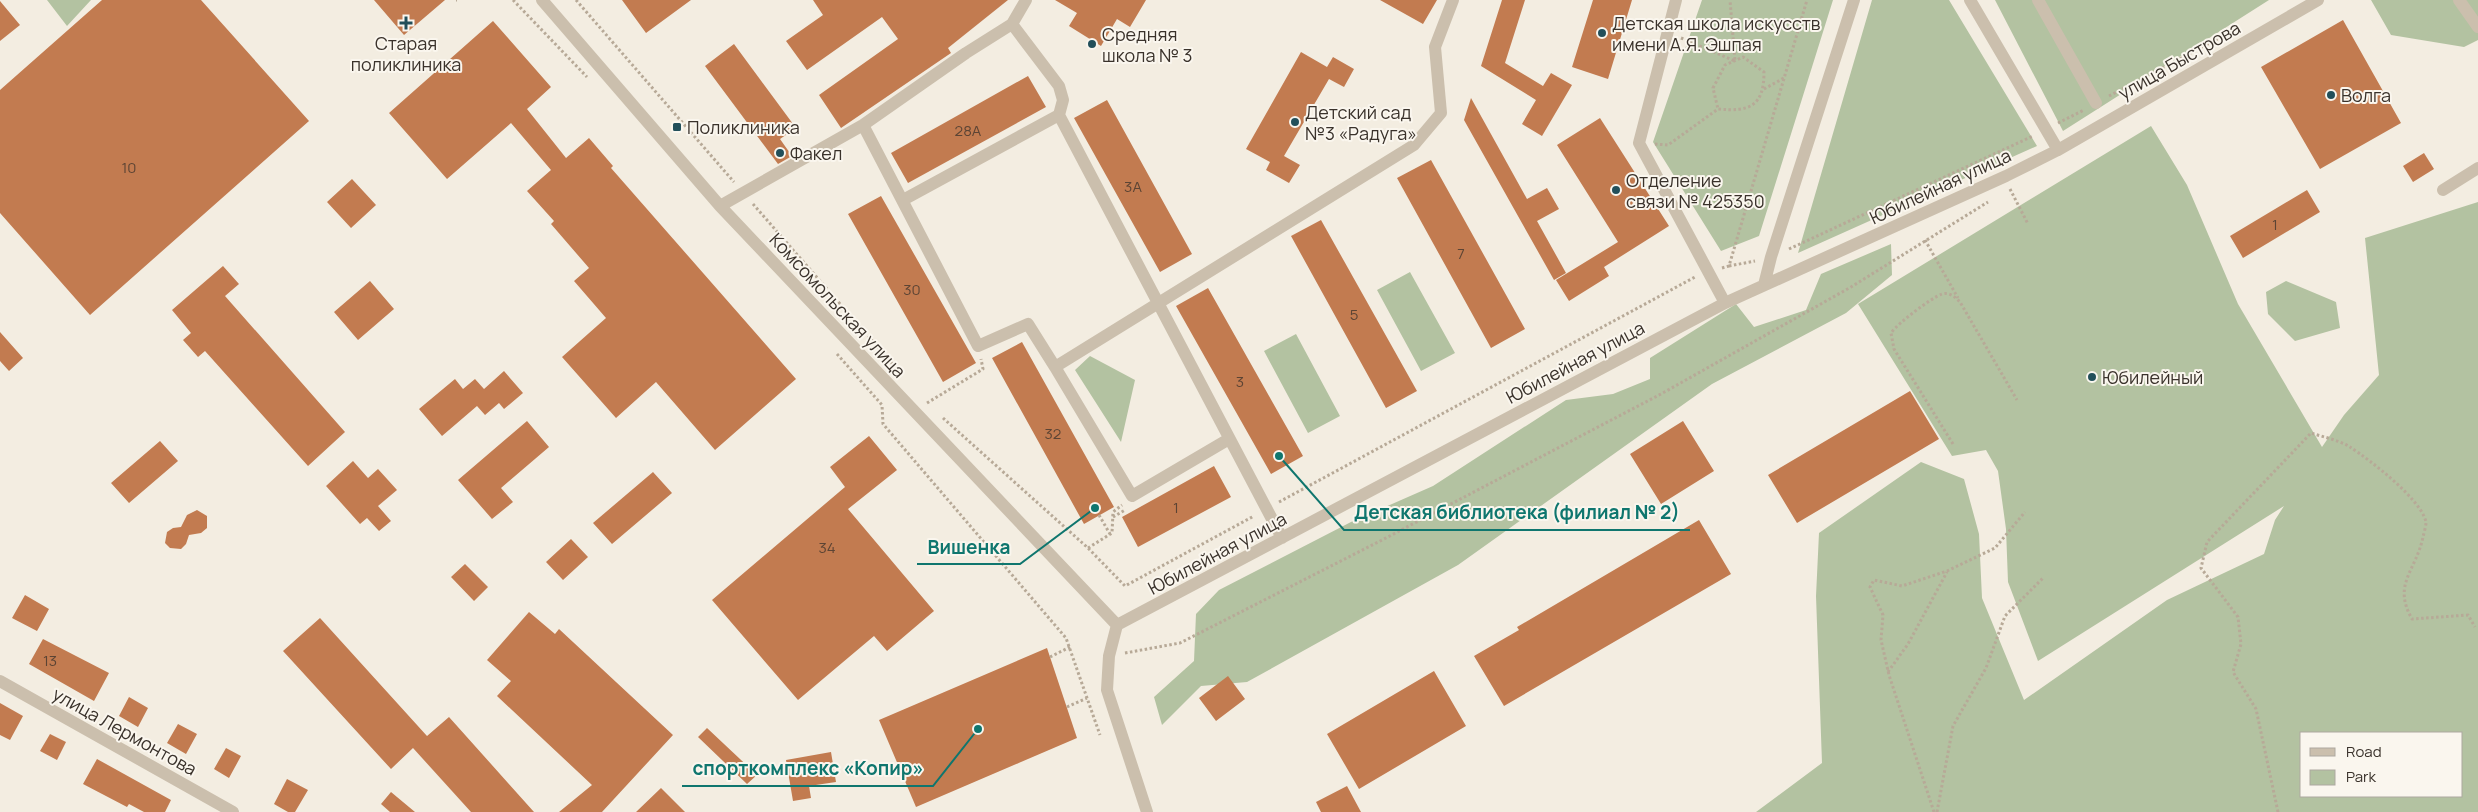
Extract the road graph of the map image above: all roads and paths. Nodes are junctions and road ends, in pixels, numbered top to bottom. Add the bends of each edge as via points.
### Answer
1 (513, 0) edge
2 (542, 0) edge
3 (1026, 0) edge
4 (1453, 0) edge
5 (1676, 0) edge
6 (1730, 0) edge
7 (1807, 0) edge
8 (1854, 0) edge
9 (1970, 0) edge
10 (2038, 0) edge
11 (2318, 0) edge
12 (2459, 0) edge
13 (526, 15) dead end
14 (1012, 24) junction
15 (2478, 27) edge
16 (1668, 32) junction
17 (2228, 33) dead end
18 (1735, 61) junction
19 (1784, 78) junction
20 (1764, 90) junction
21 (2096, 103) junction
22 (1718, 108) junction
23 (1058, 115) junction
24 (863, 125) junction
25 (2046, 129) junction
26 (1639, 143) junction
27 (2058, 150) junction
28 (2478, 168) edge
29 (2443, 190) dead end
30 (2001, 194) dead end
31 (1993, 199) dead end
32 (903, 200) junction
33 (720, 206) junction
34 (2028, 224) dead end
35 (1925, 240) junction
36 (1771, 257) junction
37 (1729, 266) junction
38 (1706, 271) junction
39 (1764, 285) junction
40 (1158, 302) junction
41 (1724, 302) junction
42 (1960, 302) junction
43 (978, 346) junction
44 (1055, 367) junction
45 (2017, 400) dead end
46 (934, 410) dead end
47 (942, 416) dead end
48 (883, 424) dead end
49 (1229, 439) junction
50 (1954, 444) dead end
51 (1132, 496) junction
52 (1125, 510) dead end
53 (1266, 510) junction
54 (2026, 512) dead end
55 (1099, 515) dead end
56 (1113, 518) junction
57 (1110, 534) junction
58 (1282, 538) junction
59 (1088, 548) junction
60 (1947, 571) junction
61 (2044, 577) dead end
62 (1118, 625) junction
63 (2475, 626) dead end
64 (1070, 647) junction
65 (1109, 656) junction
66 (1050, 657) dead end
67 (1889, 674) junction
68 (0, 681) edge
69 (1087, 698) junction
70 (1067, 707) dead end
71 (1100, 735) dead end
72 (232, 812) edge
73 (1147, 812) edge
74 (1935, 812) edge
75 (2278, 812) edge

1 - 13 path
2 - 33 street, Комсомольская улица
3 - 14 street
4 - 40 street via 1435,48 1441,113 1414,145
5 - 16 street
6 - 18 path
7 - 19 path
8 - 36 street
9 - 25 street
10 - 21 street
11 - 27 street, улица Быстрова
12 - 15 street
14 - 23 street via 1059,86 1063,100
14 - 24 street via 966,52
16 - 18 path
16 - 26 street
17 - 21 path
18 - 20 path via 1743,57 1764,72
18 - 22 path via 1725,65 1713,88
19 - 20 path
19 - 37 path
20 - 22 path via 1754,104 1739,111
21 - 25 path
22 - 26 path via 1668,145
23 - 32 street
23 - 40 street
24 - 32 street
24 - 33 street
25 - 27 street
25 - 36 path
26 - 38 street
27 - 39 street, Юбилейная улица
28 - 29 street
30 - 34 path via 2010,189
31 - 35 path
32 - 43 street
33 - 62 street, Комсомольская улица
35 - 42 path
35 - 65 path via 1851,287 1661,394 1375,544 1180,643
36 - 37 path
36 - 39 street
37 - 38 path
38 - 41 street
38 - 53 path
39 - 41 street, Юбилейная улица
40 - 44 street
40 - 49 street
41 - 58 street, Юбилейная улица
42 - 45 path
42 - 50 path via 1952,294 1943,294 1899,322 1891,333 1894,349
43 - 44 street via 1028,324
43 - 46 path via 983,369 927,403
44 - 51 street
47 - 59 path
48 - 64 path via 1066,638
49 - 51 street
49 - 53 street
51 - 56 path via 1113,512
52 - 56 path
53 - 58 street
53 - 59 path via 1125,586
54 - 60 path via 1995,548
55 - 57 path
56 - 57 path
57 - 59 path
58 - 62 street, Юбилейная улица
60 - 67 path
60 - 67 path via 1902,586 1874,580 1870,587 1883,615 1880,640
61 - 74 path via 2005,616 1986,668 1953,726
62 - 65 street
63 - 75 path via 2468,615 2412,619 2403,604 2404,584 2420,554 2426,522 2412,497 2349,446 2311,433 2207,542 2201,568 2238,617 2241,644 2233,672 2256,709
64 - 66 path
64 - 69 path
65 - 73 street via 1107,690
67 - 74 path
68 - 72 street, улица Лермонтова
69 - 70 path
69 - 71 path

